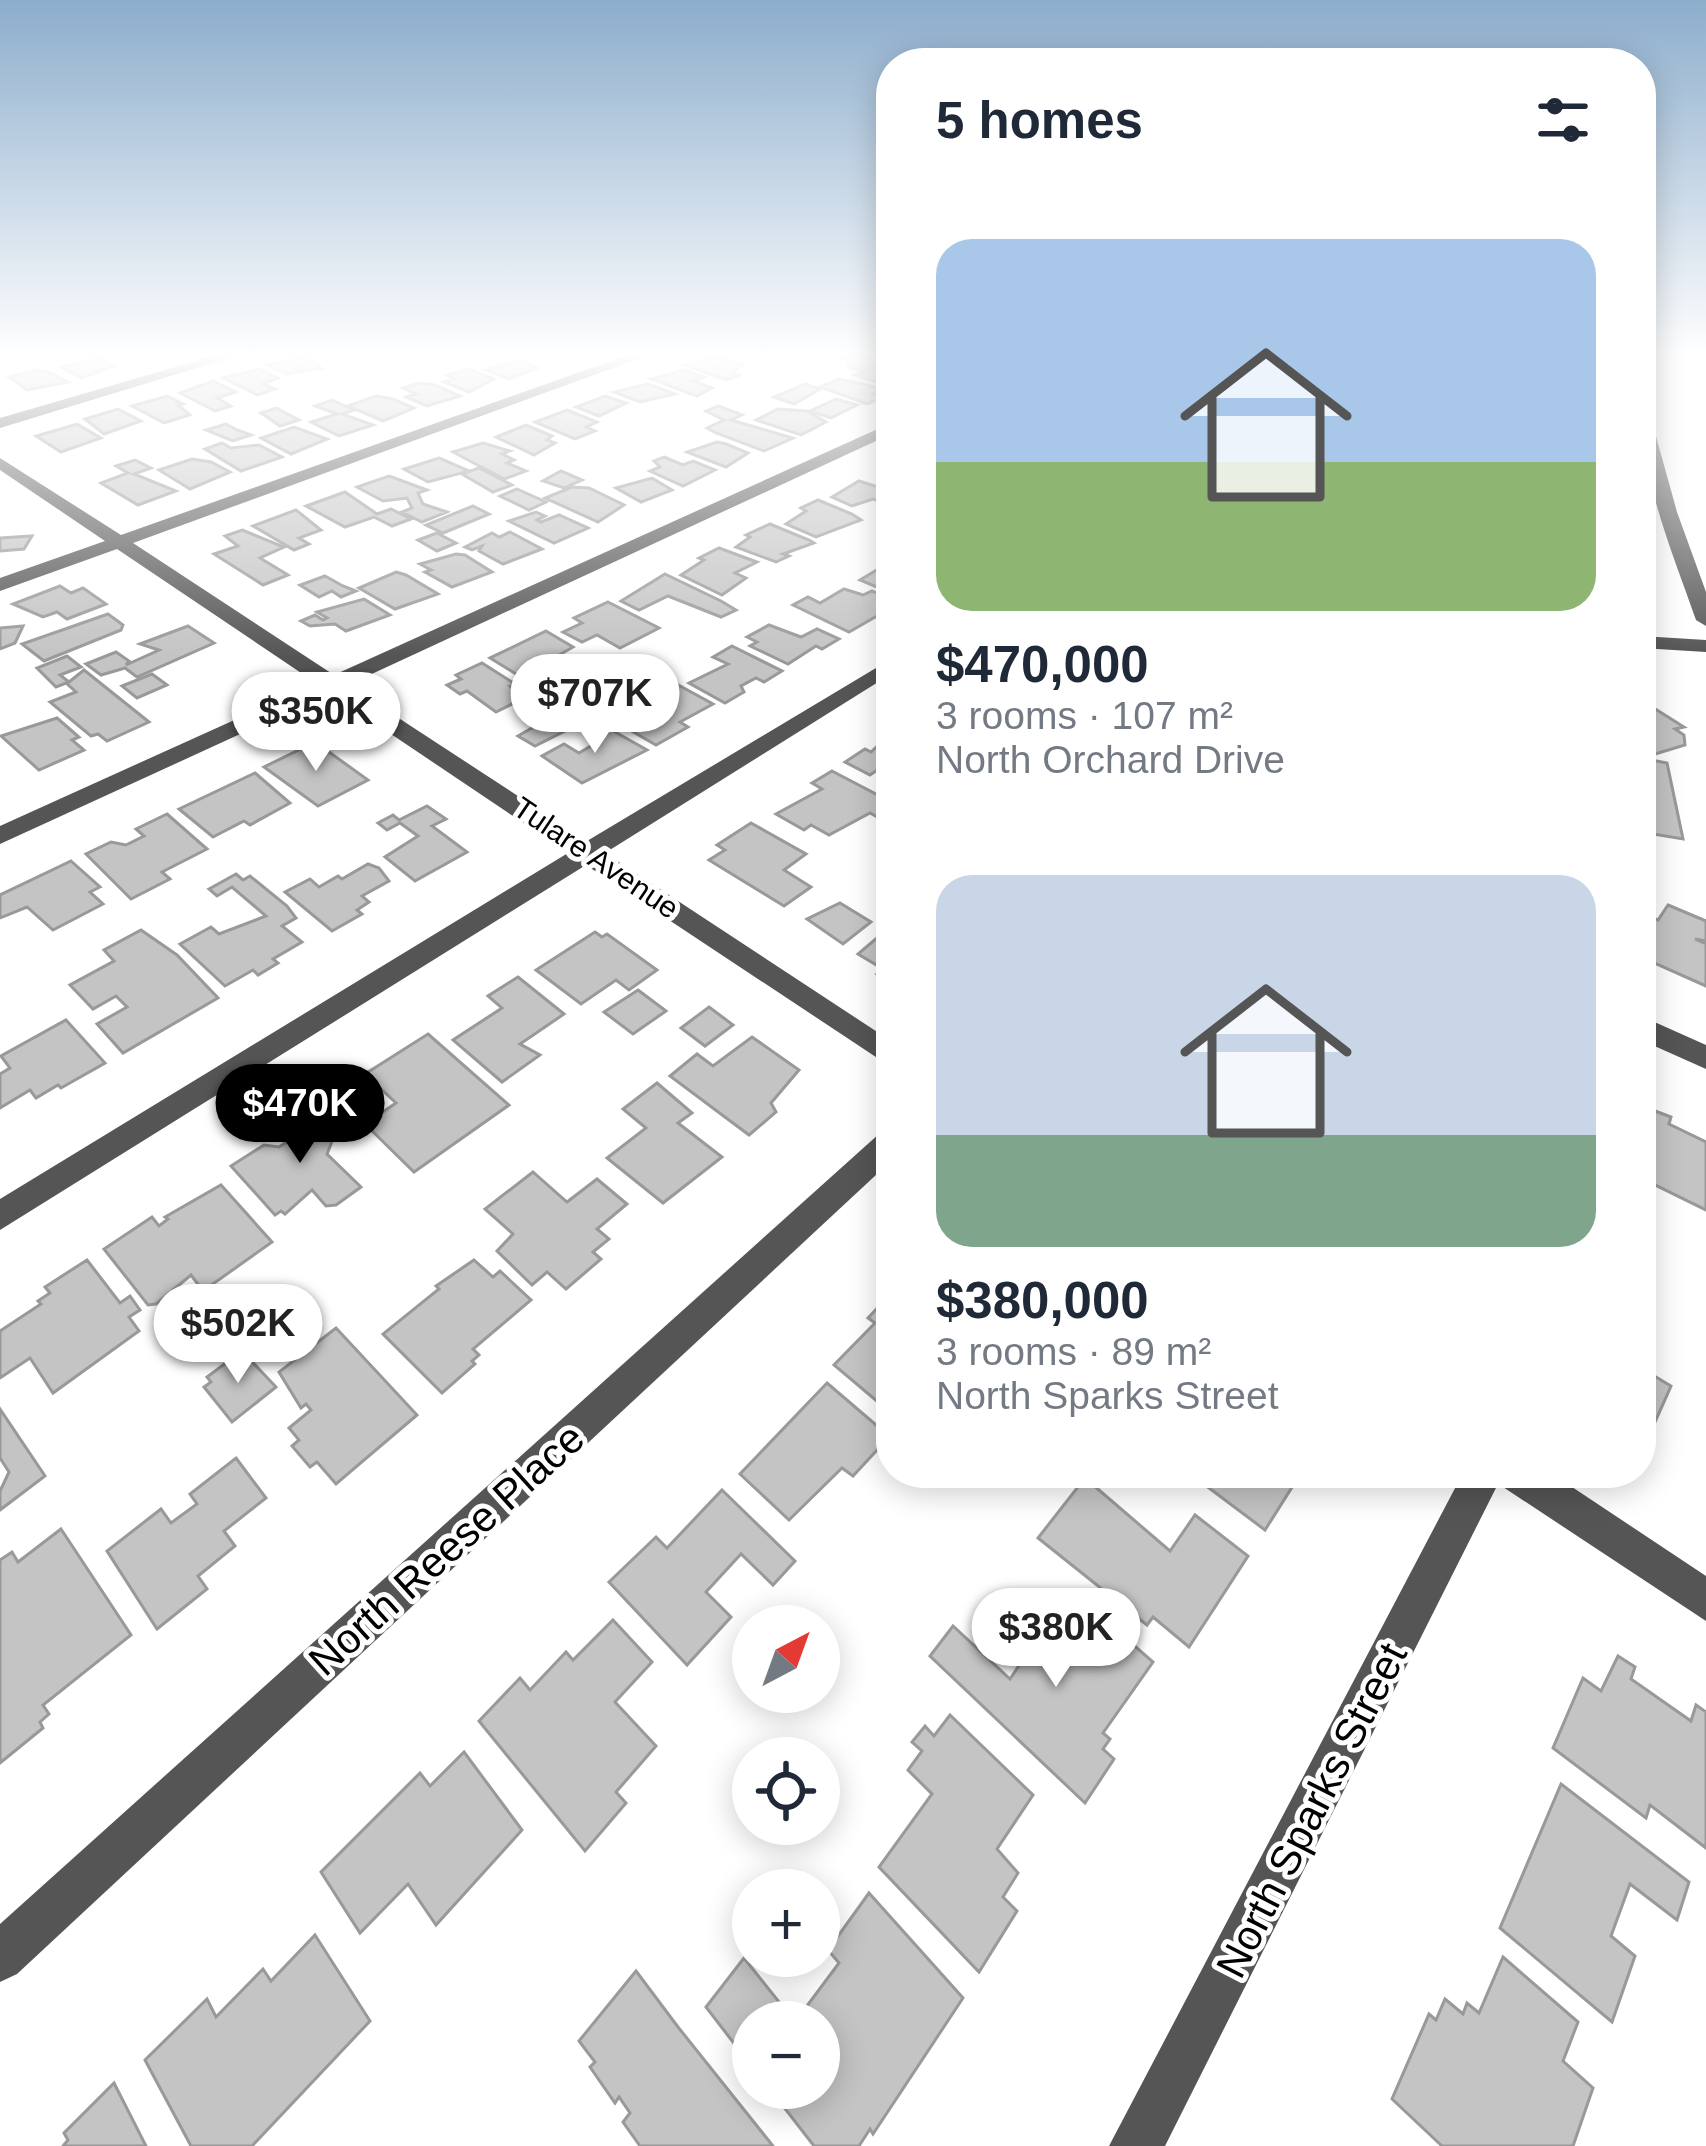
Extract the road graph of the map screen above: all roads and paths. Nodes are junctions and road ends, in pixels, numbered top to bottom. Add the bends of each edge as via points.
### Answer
1 (360, 456) edge
2 (829, 456) edge
3 (0, 463) edge
4 (1656, 465) edge
5 (1656, 510) edge
6 (1669, 512) junction
7 (118, 543) junction
8 (0, 586) edge
9 (1706, 620) edge
10 (1656, 643) edge
11 (1706, 646) edge
12 (876, 674) edge
13 (332, 682) junction
14 (0, 836) edge
15 (588, 854) junction
16 (1656, 1034) edge
17 (876, 1046) edge
18 (1706, 1058) edge
19 (876, 1156) edge
20 (0, 1216) edge
21 (1476, 1488) edge
22 (1538, 1488) edge
23 (1706, 1600) edge
24 (0, 1957) edge
25 (1136, 2146) edge

1 - 7 street
2 - 13 street
3 - 7 street, Tulare Avenue
4 - 6 street
5 - 6 street
6 - 9 street
7 - 8 street
7 - 13 street, Tulare Avenue
10 - 11 street
12 - 15 street
13 - 14 street
13 - 15 street, Tulare Avenue
15 - 17 street, Tulare Avenue
15 - 20 street
16 - 18 street
19 - 24 street, North Reese Place
21 - 25 street, North Sparks Street
22 - 23 street

